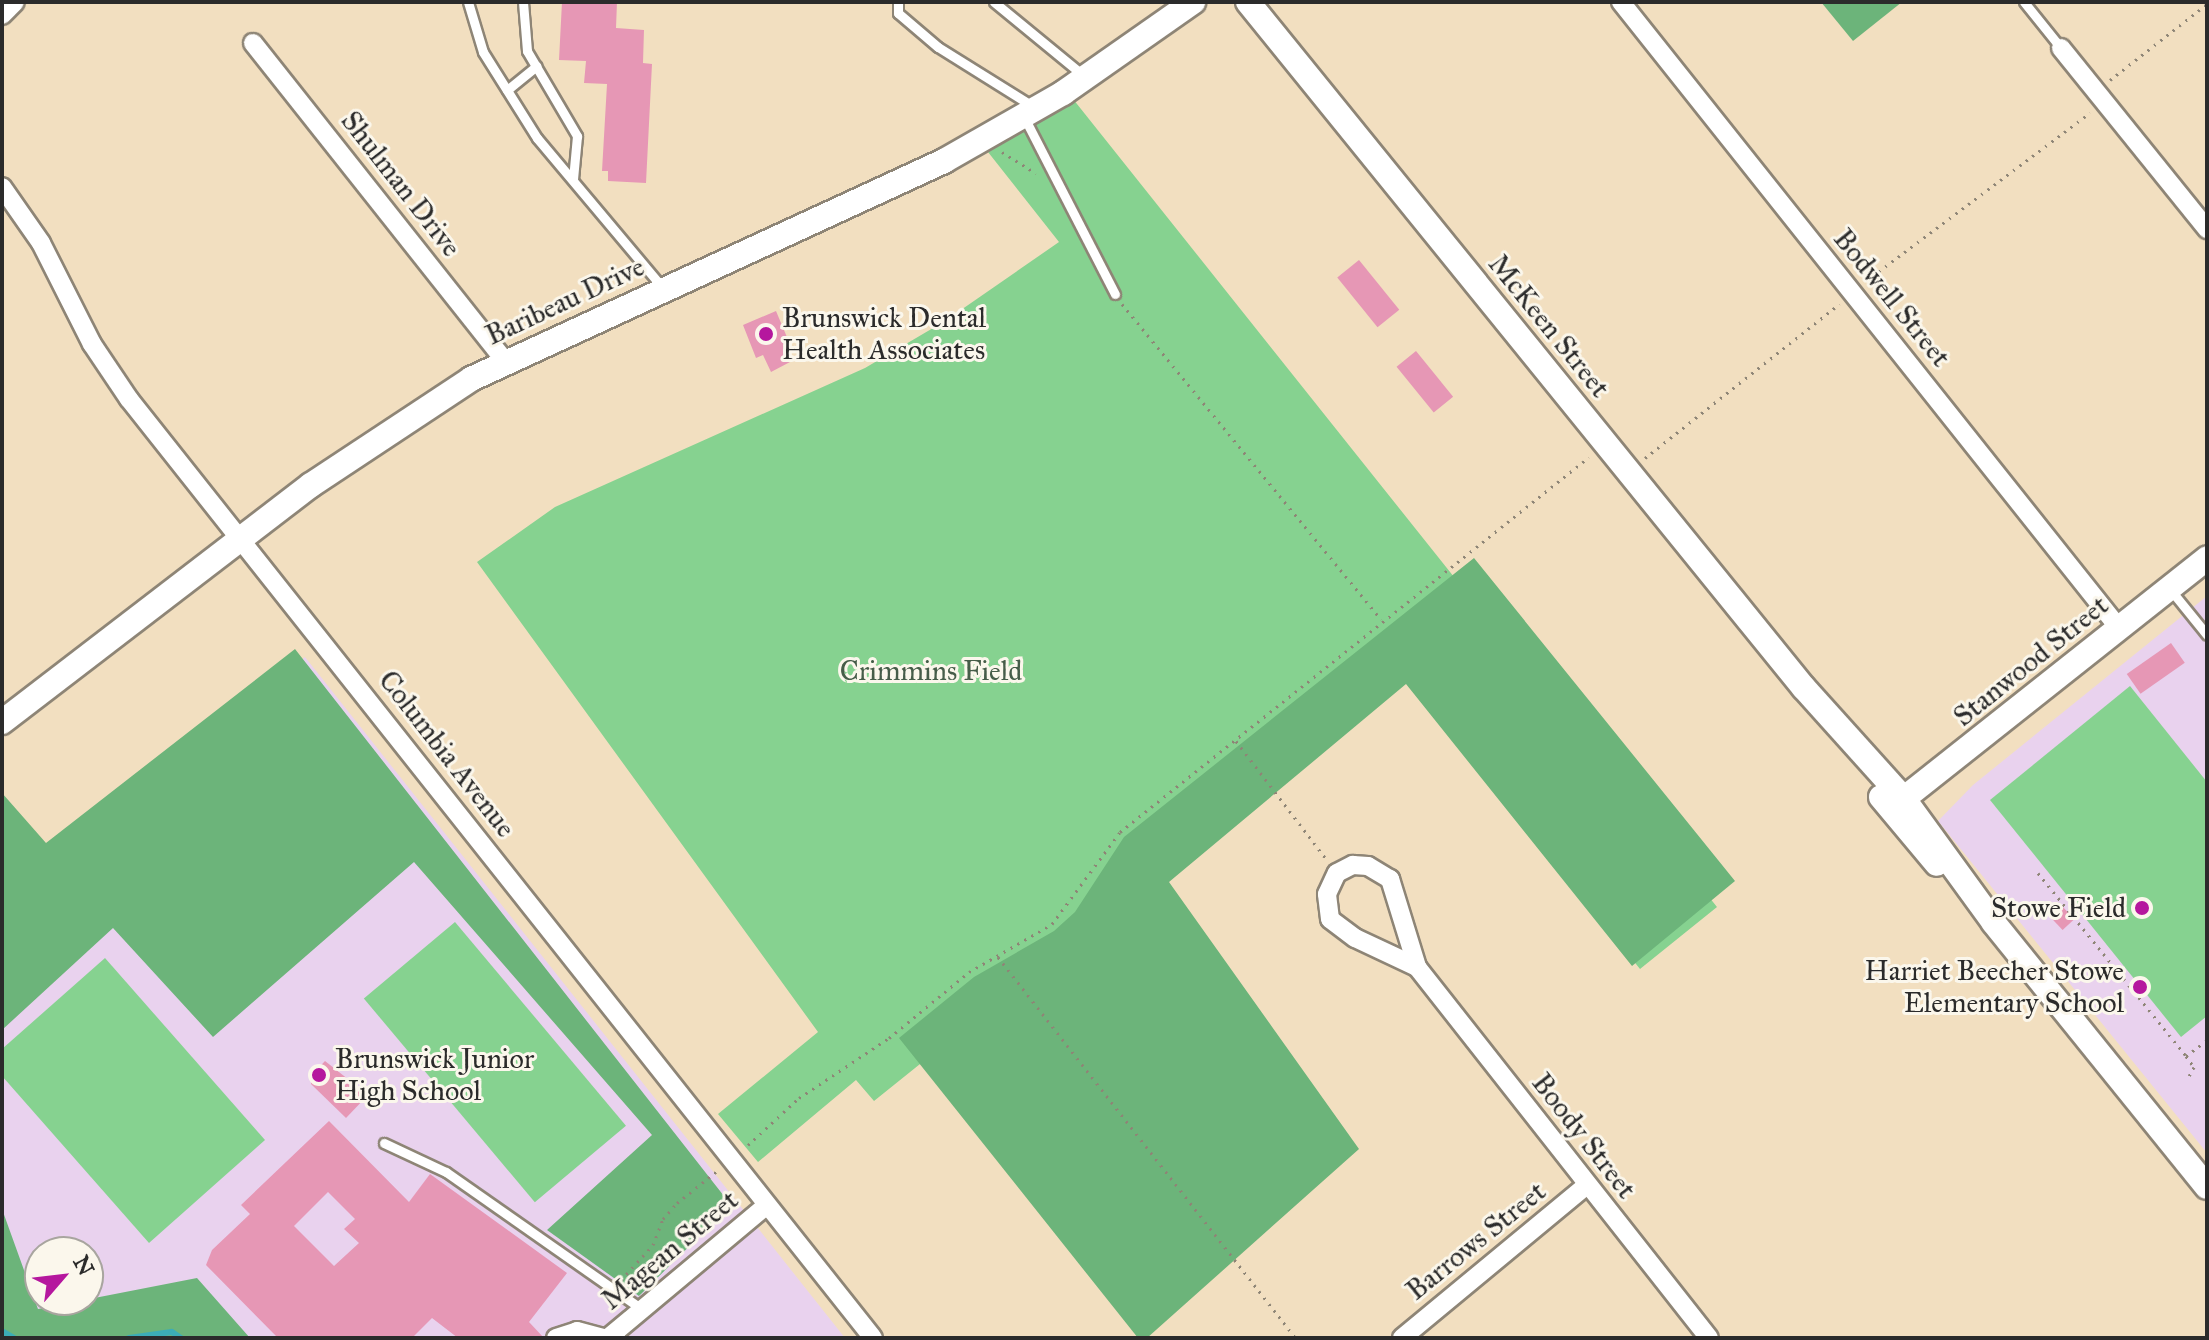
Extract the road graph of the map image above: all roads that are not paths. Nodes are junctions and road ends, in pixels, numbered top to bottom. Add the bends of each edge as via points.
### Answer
1 (15, 2) edge
2 (468, 2) edge
3 (523, 2) edge
4 (898, 2) edge
5 (994, 2) edge
6 (1193, 2) edge
7 (1248, 2) edge
8 (1621, 2) edge
9 (2024, 2) edge
10 (2, 15) edge
11 (253, 43) dead end
12 (2061, 48) joint
13 (537, 66) junction
14 (1085, 77) junction
15 (507, 90) junction
16 (1030, 113) junction
17 (573, 179) junction
18 (2, 187) edge
19 (2207, 229) edge
20 (663, 288) junction
21 (1115, 294) road end
22 (505, 361) junction
23 (242, 538) junction
24 (2207, 558) edge
25 (2169, 588) junction
26 (2119, 628) junction
27 (2207, 635) edge
28 (4, 715) edge
29 (1897, 804) junction
30 (1417, 967) junction
31 (384, 1143) dead end
32 (1586, 1186) junction
33 (2207, 1187) edge
34 (767, 1205) junction
35 (640, 1308) junction
36 (556, 1338) edge
37 (606, 1338) edge
38 (873, 1338) edge
39 (1402, 1338) edge
40 (1709, 1338) edge

1 - 10 street
2 - 15 lane via 483,52
3 - 13 lane via 522,35
4 - 16 lane via 898,13 938,47 1018,92
5 - 14 lane
6 - 14 street, Baribeau Drive
7 - 29 street, McKeen Street
8 - 26 street, Bodwell Street
9 - 12 lane
11 - 22 street, Shulman Drive
12 - 19 street
13 - 15 lane
13 - 17 lane via 577,136
14 - 16 street, Baribeau Drive
15 - 17 lane via 537,138
16 - 20 street, Baribeau Drive via 862,201
16 - 21 lane via 1055,177
17 - 20 lane
18 - 23 street, Columbia Avenue via 41,243 99,355
20 - 22 street, Baribeau Drive
22 - 23 street, Baribeau Drive via 395,426
23 - 28 street, Baribeau Drive
23 - 34 street, Columbia Avenue
24 - 25 street, Stanwood Street
25 - 26 street, Stanwood Street
25 - 27 lane
26 - 29 street, Stanwood Street
29 - 33 street, McKeen Street
30 - 30 street, Boody Street via 1390,879 1368,866 1353,865 1337,873 1327,894 1330,919 1355,938
30 - 32 street, Boody Street
31 - 35 lane via 446,1172
32 - 39 street, Barrows Street
32 - 40 street, Boody Street
34 - 35 street, Magean Street
34 - 38 street, Columbia Avenue
35 - 37 street, Magean Street
36 - 37 street, Magean Street via 577,1331

